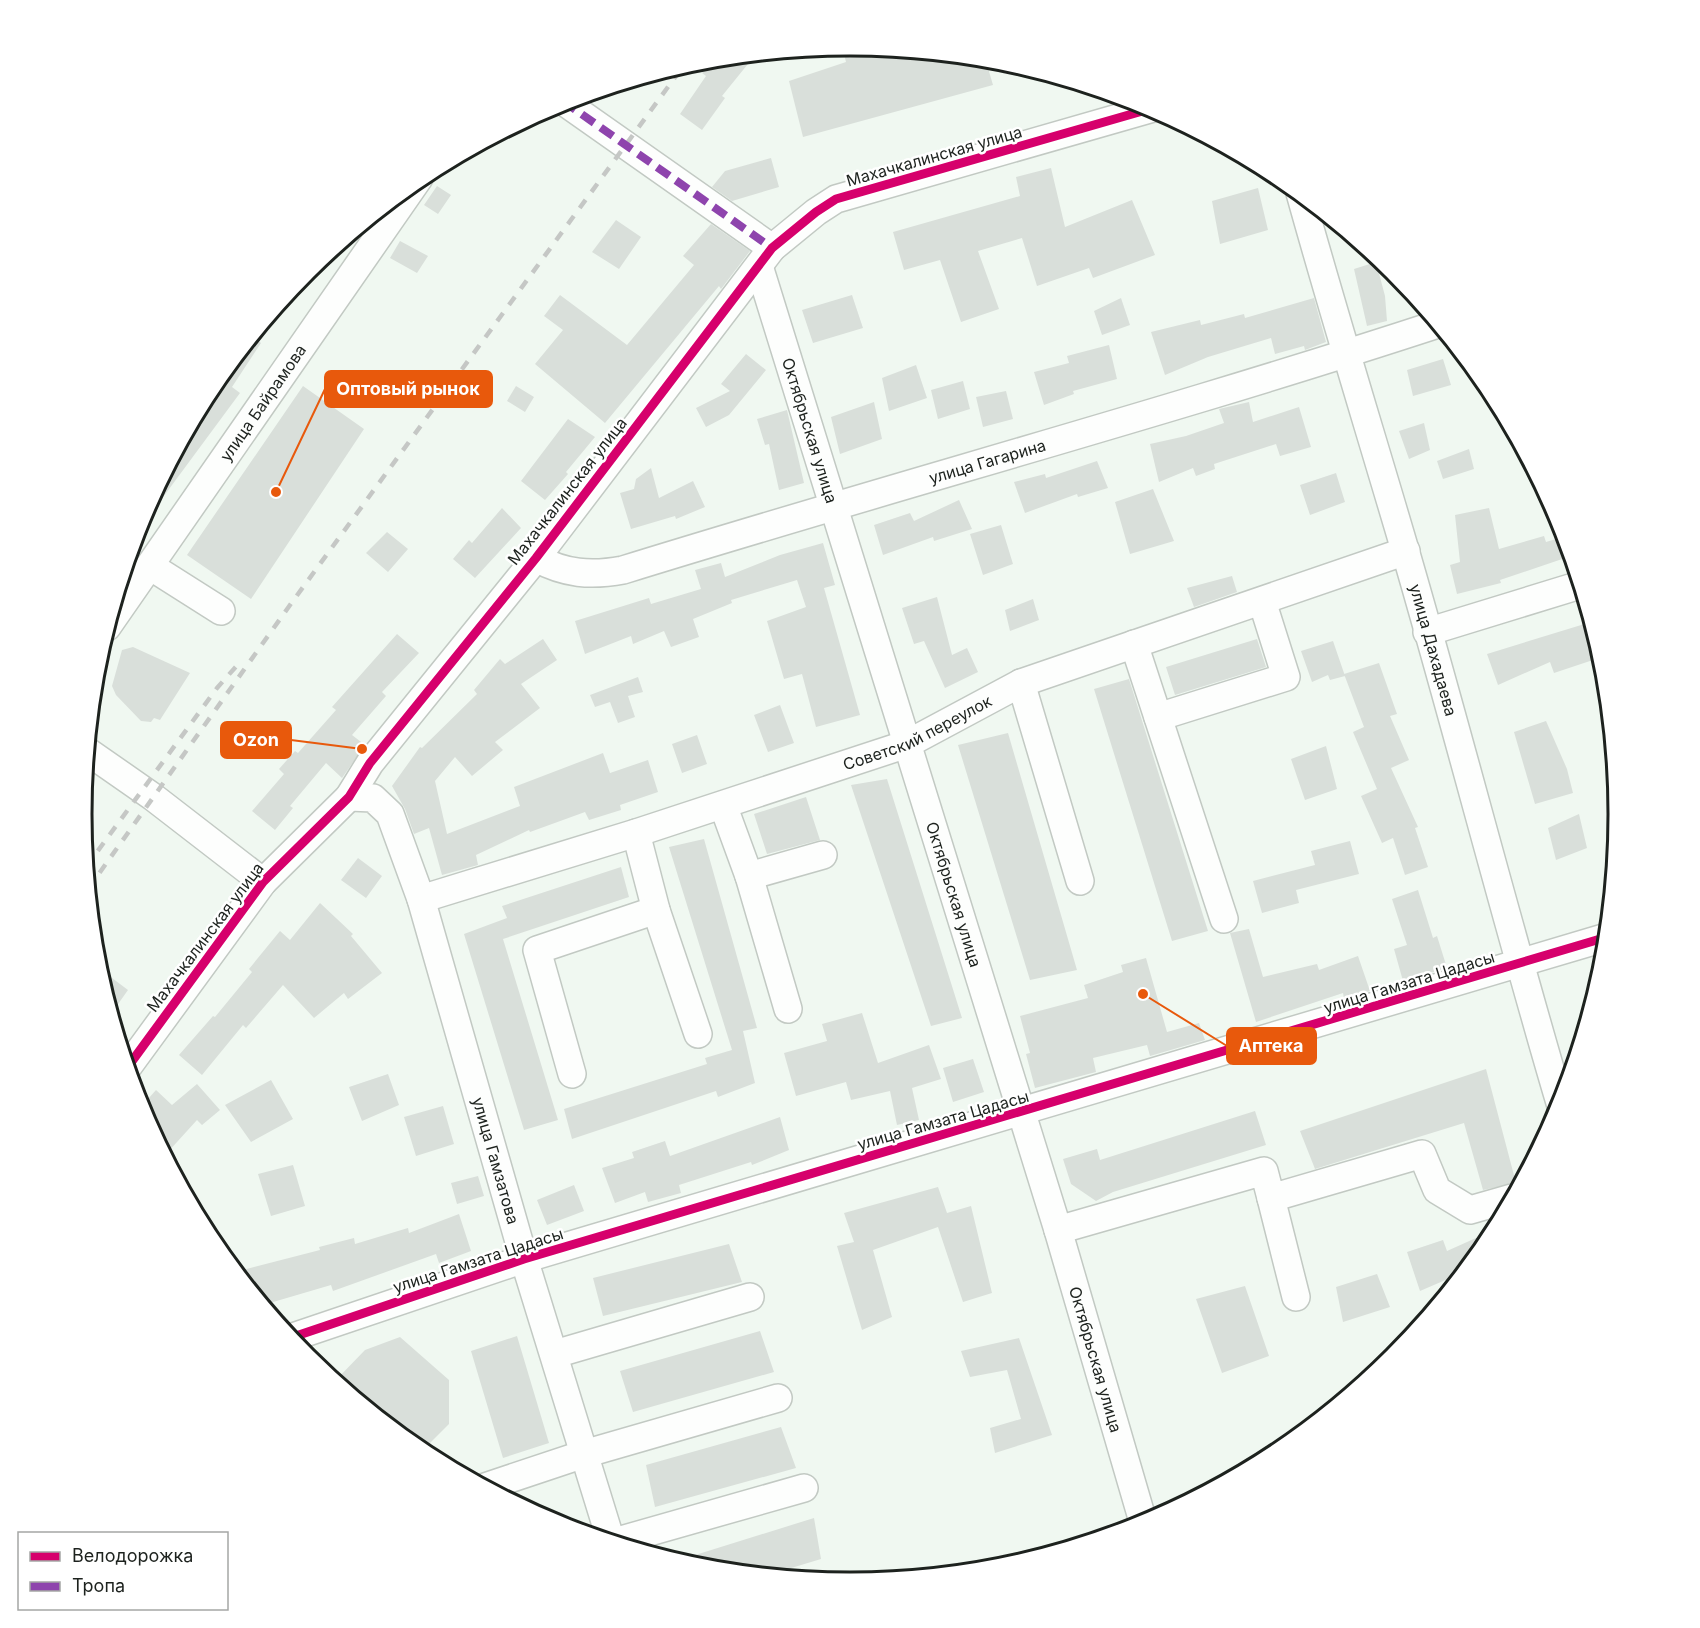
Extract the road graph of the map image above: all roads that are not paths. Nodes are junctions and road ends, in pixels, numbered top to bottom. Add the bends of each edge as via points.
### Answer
1 (573, 108) edge
2 (1138, 112) edge
3 (403, 202) edge
4 (1304, 206) edge
5 (766, 257) junction
6 (1431, 326) edge
7 (1345, 355) junction
8 (833, 504) junction
9 (1406, 551) junction
10 (536, 558) junction
11 (150, 566) junction
12 (1573, 587) edge
13 (1262, 600) junction
14 (120, 609) edge
15 (221, 611) dead end
16 (1427, 632) junction
17 (1134, 644) junction
18 (1020, 682) junction
19 (1158, 717) junction
20 (907, 744) junction
21 (94, 756) edge
22 (349, 797) junction
23 (723, 804) junction
24 (636, 833) junction
25 (823, 855) dead end
26 (749, 876) junction
27 (1080, 880) dead end
28 (263, 882) junction
29 (421, 899) junction
30 (656, 909) junction
31 (1224, 919) dead end
32 (1598, 940) edge
33 (1519, 964) junction
34 (788, 1009) dead end
35 (698, 1034) dead end
36 (133, 1060) edge
37 (572, 1074) dead end
38 (1556, 1090) edge
39 (1020, 1113) junction
40 (1271, 1198) junction
41 (1502, 1201) edge
42 (1058, 1230) junction
43 (524, 1259) junction
44 (750, 1297) dead end
45 (1296, 1297) dead end
46 (300, 1335) edge
47 (555, 1354) junction
48 (778, 1398) dead end
49 (584, 1454) junction
50 (494, 1483) edge
51 (804, 1488) dead end
52 (1141, 1515) edge
53 (610, 1533) edge
54 (626, 1538) edge

1 - 5 street
2 - 5 street, Махачкалинская улица via 836,200 816,212
3 - 11 street, улица Байрамова
4 - 7 street, улица Дахадаева
5 - 8 street, Октябрьская улица
5 - 10 street, Махачкалинская улица
6 - 7 street, улица Гагарина
7 - 8 street, улица Гагарина
7 - 9 street, улица Дахадаева
8 - 10 street, улица Гагарина via 603,574 574,573
8 - 20 street, Октябрьская улица
9 - 13 street, Советский переулок
9 - 16 street, улица Дахадаева
10 - 22 street, Махачкалинская улица via 370,763
11 - 14 street, улица Байрамова
11 - 15 street
12 - 16 street
13 - 17 street, Советский переулок
13 - 19 street via 1286,677
16 - 33 street, улица Дахадаева
17 - 18 street, Советский переулок
17 - 19 street
18 - 20 street, Советский переулок
18 - 27 street
19 - 31 street
20 - 23 street, Советский переулок
20 - 39 street, Октябрьская улица
21 - 28 street
22 - 28 street, Махачкалинская улица
22 - 29 street, улица Гамзатова via 373,798 390,814
23 - 24 street, Советский переулок
23 - 26 street
24 - 29 street, Советский переулок
24 - 30 street
25 - 26 street
26 - 34 street
28 - 36 street, Махачкалинская улица
29 - 43 street, улица Гамзатова
30 - 35 street
30 - 37 street via 537,950
32 - 33 street, улица Гамзата Цадасы
33 - 38 street, улица Дахадаева
33 - 39 street, улица Гамзата Цадасы
39 - 42 street, Октябрьская улица
39 - 43 street, улица Гамзата Цадасы
40 - 41 street via 1422,1154 1437,1190 1470,1210
40 - 42 street via 1264,1171
40 - 45 street
42 - 52 street, Октябрьская улица
43 - 46 street, улица Гамзата Цадасы
43 - 47 street, улица Гамзатова
44 - 47 street
47 - 49 street, улица Гамзатова
48 - 49 street
49 - 50 street
49 - 53 street, улица Гамзатова
51 - 54 street

